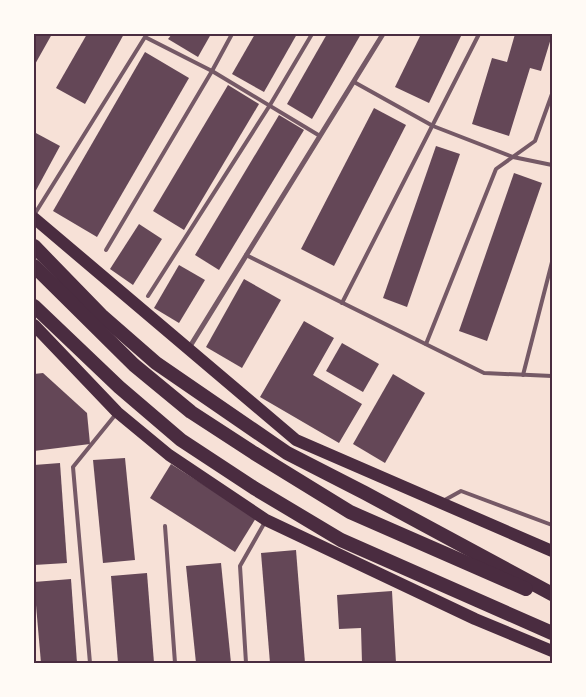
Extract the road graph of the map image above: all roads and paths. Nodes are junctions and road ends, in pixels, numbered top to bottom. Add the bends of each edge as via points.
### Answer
1 (232, 34) edge
2 (312, 34) edge
3 (383, 34) edge
4 (480, 34) edge
5 (146, 36) edge
6 (212, 71) junction
7 (354, 82) junction
8 (552, 94) edge
9 (270, 105) junction
10 (433, 126) junction
11 (320, 136) junction
12 (513, 157) junction
13 (552, 165) edge
14 (34, 217) edge
15 (34, 246) edge
16 (106, 250) dead end
17 (246, 255) junction
18 (552, 262) edge
19 (34, 266) edge
20 (148, 296) dead end
21 (342, 303) junction
22 (34, 306) edge
23 (34, 325) edge
24 (426, 344) junction
25 (188, 349) junction
26 (523, 375) junction
27 (552, 376) edge
28 (117, 412) junction
29 (440, 503) junction
30 (266, 520) junction
31 (552, 525) edge
32 (165, 526) dead end
33 (552, 551) edge
34 (552, 594) edge
35 (552, 599) edge
36 (552, 633) edge
37 (552, 651) edge
38 (90, 663) edge
39 (175, 663) edge
40 (246, 663) edge

1 - 6 lane
2 - 9 lane
3 - 7 street
4 - 10 lane
5 - 6 lane
5 - 14 lane
6 - 9 lane
6 - 16 lane
7 - 10 lane
7 - 11 street
8 - 12 lane via 535,141
9 - 11 lane
9 - 20 lane
10 - 12 lane
10 - 21 lane
11 - 17 street
12 - 13 lane
12 - 24 lane via 496,169
14 - 25 main road
15 - 34 highway via 101,314 156,363 278,448
17 - 21 lane
17 - 25 street
18 - 26 lane
19 - 35 highway via 134,365 191,412 254,453 350,512
21 - 24 lane
22 - 36 highway via 181,440 254,488 341,540
23 - 28 main road
24 - 26 lane via 484,373
25 - 29 main road via 296,440
26 - 27 lane
28 - 30 main road via 169,454
28 - 38 lane via 73,467
29 - 31 lane via 461,491
29 - 33 main road
30 - 37 main road via 475,619
30 - 40 lane via 240,566
32 - 39 lane

